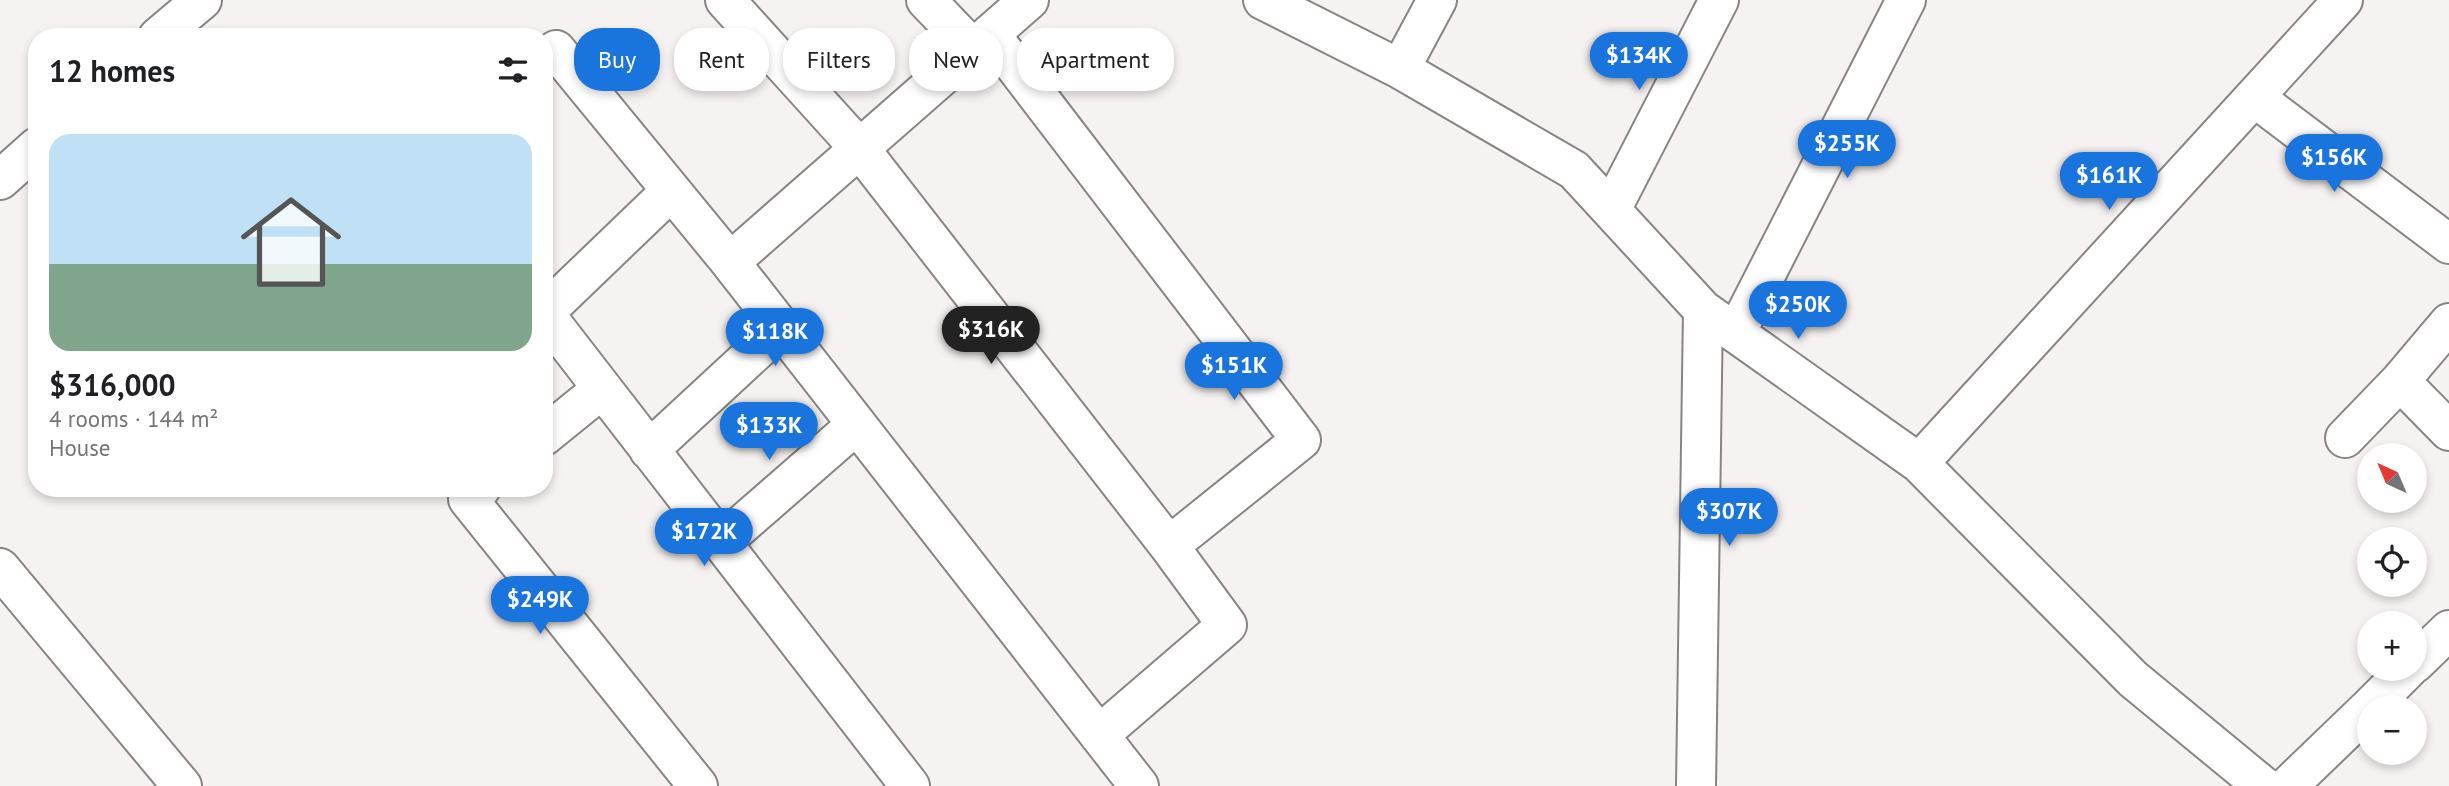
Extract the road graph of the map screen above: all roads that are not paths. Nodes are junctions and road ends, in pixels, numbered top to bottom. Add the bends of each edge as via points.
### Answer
1 (202, 0) edge
2 (725, 0) edge
3 (926, 0) edge
4 (1029, 0) edge
5 (1437, 0) edge
6 (1719, 0) edge
7 (1906, 0) edge
8 (2343, 0) edge
9 (1275, 3) edge
10 (169, 28) edge
11 (964, 28) edge
12 (998, 28) edge
13 (556, 50) dead end
14 (1003, 67) edge
15 (1400, 69) junction
16 (927, 91) edge
17 (2254, 97) junction
18 (860, 149) junction
19 (671, 191) junction
20 (1611, 210) junction
21 (2449, 244) edge
22 (730, 262) junction
23 (553, 304) edge
24 (1703, 310) junction
25 (2449, 324) edge
26 (553, 325) edge
27 (782, 327) junction
28 (1735, 333) junction
29 (2400, 381) junction
30 (602, 389) junction
31 (855, 426) junction
32 (553, 429) edge
33 (2449, 431) edge
34 (2345, 438) dead end
35 (649, 450) junction
36 (1919, 463) junction
37 (470, 497) edge
38 (722, 542) junction
39 (1169, 546) junction
40 (0, 568) edge
41 (2449, 630) edge
42 (2427, 651) edge
43 (2396, 681) edge
44 (2382, 695) edge
45 (2357, 720) edge
46 (1099, 736) junction
47 (182, 786) edge
48 (698, 786) edge
49 (910, 786) edge
50 (1139, 786) edge
51 (1696, 786) edge
52 (2263, 786) edge
53 (2288, 786) edge

1 - 10 street
2 - 18 street
3 - 11 street
4 - 12 street
5 - 15 street
6 - 20 street
7 - 28 street
8 - 17 street
9 - 15 street
13 - 19 street
14 - 39 street via 1301,440
15 - 20 street via 1574,170
16 - 18 street
17 - 21 street
17 - 36 street
18 - 22 street
18 - 39 street
19 - 22 street
19 - 23 street
20 - 24 street
22 - 27 street
24 - 28 street
24 - 51 street
25 - 29 street
26 - 30 street
27 - 31 street
27 - 35 street
28 - 36 street
29 - 33 street
29 - 34 street
30 - 32 street
30 - 35 street
31 - 38 street
31 - 46 street
35 - 38 street
36 - 52 street via 2133,678
37 - 48 street
38 - 49 street
39 - 46 street via 1227,625
40 - 47 street
41 - 42 street
43 - 44 street
45 - 53 street
46 - 50 street

